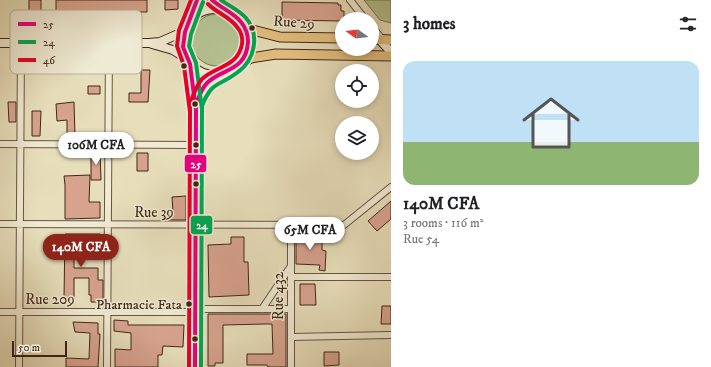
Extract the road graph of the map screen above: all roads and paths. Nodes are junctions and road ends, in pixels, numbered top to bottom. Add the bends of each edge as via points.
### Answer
1 (197, 0) edge
2 (212, 0) edge
3 (350, 0) edge
4 (222, 9) junction
5 (359, 12) edge
6 (190, 19) junction
7 (245, 28) junction
8 (183, 32) junction
9 (335, 38) edge
10 (381, 40) edge
11 (142, 43) edge
12 (149, 43) junction
13 (391, 52) edge
14 (391, 56) edge
15 (188, 61) junction
16 (239, 64) junction
17 (21, 74) edge
18 (109, 74) edge
19 (223, 74) junction
20 (196, 105) junction
21 (0, 144) edge
22 (20, 145) junction
23 (108, 145) junction
24 (196, 145) junction
25 (390, 189) edge
26 (0, 224) edge
27 (20, 224) junction
28 (108, 225) junction
29 (196, 225) junction
30 (291, 225) junction
31 (291, 266) junction
32 (291, 277) junction
33 (391, 277) edge
34 (262, 309) junction
35 (291, 309) junction
36 (195, 310) junction
37 (0, 312) edge
38 (19, 312) junction
39 (108, 312) junction
40 (291, 336) junction
41 (391, 336) edge
42 (19, 367) edge
43 (107, 367) edge
44 (195, 367) edge
45 (291, 367) edge

1 - 6 main road
2 - 4 main road
3 - 5 street
4 - 6 main road via 210,8
4 - 7 main road via 236,16
6 - 8 main road
7 - 9 main road, Rue 29 via 280,37
7 - 16 main road via 248,47
8 - 12 main road via 160,42
8 - 15 main road via 182,45
10 - 13 main road
11 - 12 main road
12 - 15 main road via 173,50
14 - 16 main road via 276,54 251,58
15 - 19 main road via 205,73
15 - 20 main road
16 - 19 main road
17 - 22 street
18 - 23 street
19 - 20 main road via 207,82
20 - 24 main road
21 - 22 street
22 - 23 street
22 - 27 street
23 - 24 street
23 - 28 street
24 - 29 main road
25 - 30 street, Rue 39 via 344,225
26 - 27 street, Rue 39
27 - 28 street, Rue 39
27 - 38 street
28 - 29 street, Rue 39
28 - 39 street
29 - 30 street, Rue 39
29 - 36 main road
30 - 31 street, Rue 432
31 - 32 street, Rue 432
31 - 34 street
32 - 33 street
32 - 35 street, Rue 432
34 - 35 street, Rue 209
34 - 36 street, Rue 209
35 - 40 street, Rue 432
36 - 39 street, Rue 209
36 - 44 main road
37 - 38 street, Rue 209
38 - 39 street, Rue 209
38 - 42 street
39 - 43 street
40 - 41 street
40 - 45 street, Rue 432

